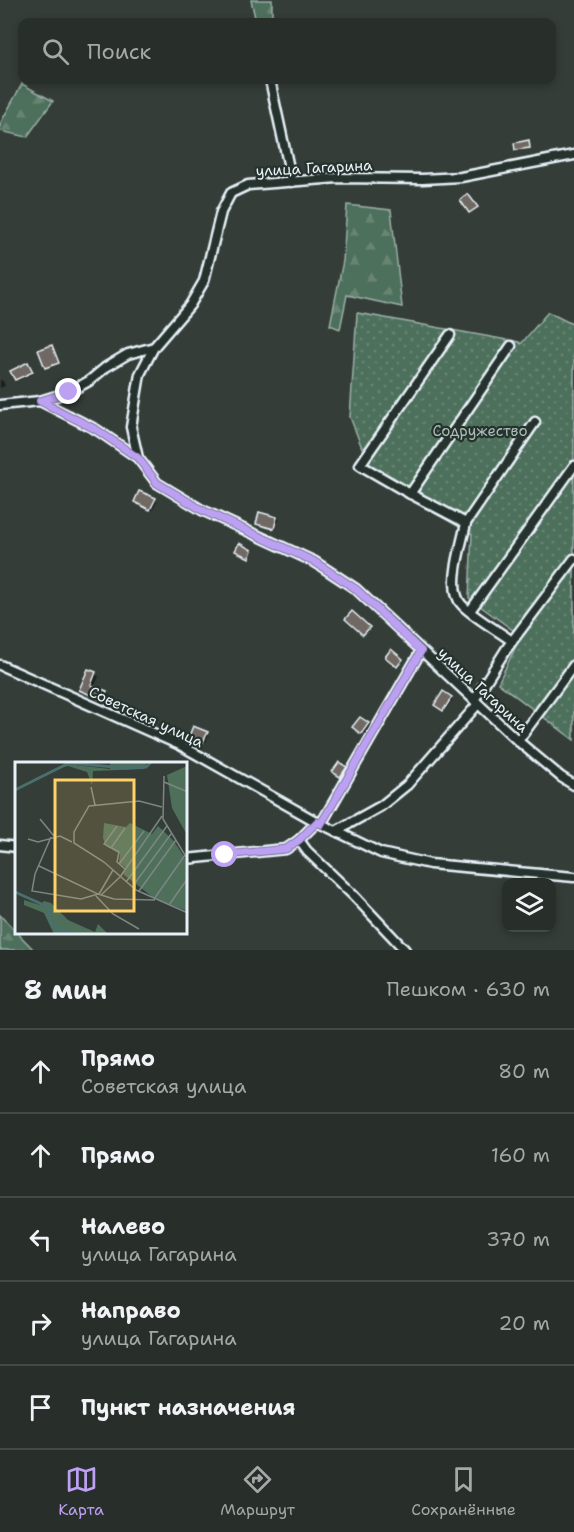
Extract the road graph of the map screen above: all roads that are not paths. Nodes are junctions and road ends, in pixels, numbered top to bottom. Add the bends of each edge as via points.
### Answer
1 (271, 84) edge
2 (574, 155) edge
3 (292, 182) junction
4 (450, 335) dead end
5 (512, 346) dead end
6 (154, 347) junction
7 (40, 401) junction
8 (0, 405) edge
9 (535, 422) dead end
10 (138, 458) junction
11 (574, 466) edge
12 (410, 494) junction
13 (466, 524) junction
14 (574, 559) edge
15 (470, 611) junction
16 (512, 641) junction
17 (421, 651) junction
18 (0, 665) edge
19 (574, 665) edge
20 (476, 702) junction
21 (518, 741) junction
22 (574, 785) edge
23 (319, 823) junction
24 (336, 831) junction
25 (299, 840) junction
26 (0, 845) edge
27 (15, 847) edge
28 (188, 859) edge
29 (574, 877) edge
30 (405, 950) edge

1 - 3 street
2 - 3 street, улица Гагарина via 461,177
3 - 6 street, улица Гагарина via 248,185 231,193 221,212 204,281 190,305
4 - 12 street via 360,465
5 - 12 street
6 - 7 street via 128,354 69,392
6 - 10 street, улица Гагарина via 140,374 131,427
7 - 8 street
7 - 10 street, улица Гагарина via 97,430
9 - 13 street
10 - 17 street, улица Гагарина via 157,483 202,510 315,562 356,589
11 - 15 street
12 - 13 street
13 - 15 street via 455,595
14 - 16 street
15 - 16 street
16 - 20 street
17 - 20 street, улица Гагарина
17 - 23 street
18 - 23 street, Советская улица via 180,745
19 - 21 street
20 - 21 street, улица Гагарина
20 - 24 street via 407,785 381,806
21 - 22 street, улица Гагарина
23 - 24 street, Советская улица
23 - 25 street
24 - 29 street, Советская улица via 381,853 430,864
25 - 28 street via 286,849
25 - 30 street
26 - 27 street

